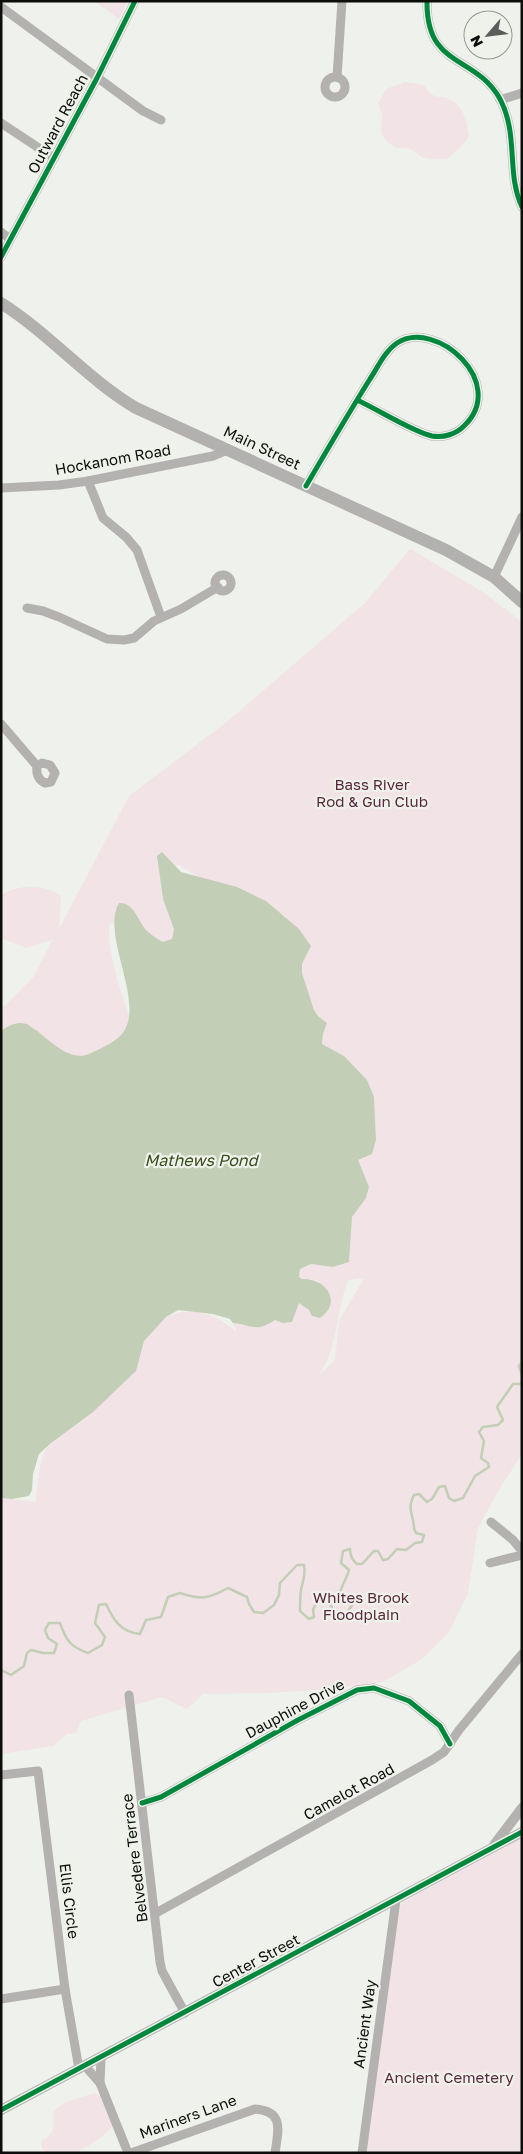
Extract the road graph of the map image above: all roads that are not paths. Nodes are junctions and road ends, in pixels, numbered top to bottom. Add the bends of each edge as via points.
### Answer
1 (135, 1) edge
2 (342, 1) edge
3 (427, 1) edge
4 (1, 7) edge
5 (337, 77) dead end
6 (98, 78) junction
7 (522, 93) edge
8 (500, 100) junction
9 (161, 120) dead end
10 (1, 123) edge
11 (54, 158) junction
12 (522, 207) edge
13 (1, 232) edge
14 (10, 239) junction
15 (1, 257) edge
16 (1, 303) edge
17 (357, 400) junction
18 (227, 450) junction
19 (88, 481) junction
20 (306, 486) junction
21 (1, 488) edge
22 (522, 516) edge
23 (494, 578) junction
24 (218, 587) dead end
25 (522, 602) edge
26 (27, 608) dead end
27 (161, 617) junction
28 (1, 724) edge
29 (37, 766) dead end
30 (491, 1522) dead end
31 (522, 1553) edge
32 (490, 1563) dead end
33 (522, 1654) edge
34 (129, 1695) dead end
35 (440, 1726) junction
36 (459, 1730) junction
37 (450, 1744) junction
38 (1, 1775) edge
39 (142, 1802) junction
40 (522, 1808) edge
41 (522, 1832) edge
42 (493, 1846) junction
43 (396, 1900) junction
44 (156, 1913) junction
45 (65, 1989) junction
46 (1, 1999) edge
47 (185, 2013) junction
48 (101, 2058) junction
49 (82, 2068) junction
50 (100, 2083) junction
51 (1, 2110) edge
52 (129, 2153) edge
53 (275, 2153) edge
54 (362, 2153) edge

1 - 6 street, Outward Reach
2 - 5 street
3 - 8 street via 428,26 437,45 484,80
4 - 6 street
6 - 9 street via 143,112
6 - 11 street, Outward Reach
7 - 8 street
8 - 12 street via 512,136 515,190
10 - 11 street
11 - 14 street, Outward Reach
13 - 14 street
14 - 15 street, Outward Reach
16 - 18 main road, Main Street via 45,334 118,397
17 - 17 street via 432,436 444,436 462,428 470,419 477,404 478,388 473,372 462,359 438,343 413,337 389,350
17 - 20 street
18 - 19 street, Hockanom Road via 213,456
18 - 20 main road, Main Street
19 - 21 street, Hockanom Road
19 - 27 street via 103,518 137,550
20 - 23 main road, Main Street via 446,550
22 - 23 street
23 - 25 main road, Main Street
24 - 27 street
26 - 27 street via 43,611 97,635 117,640 134,638
28 - 29 street
30 - 31 street via 513,1540
31 - 32 street
33 - 36 street, Camelot Road
34 - 39 street, Belvedere Terrace
35 - 36 street, Dauphine Drive
35 - 37 street, Dauphine Drive
35 - 39 street, Dauphine Drive via 409,1701 391,1693 374,1688 357,1690 161,1797
36 - 37 street, Camelot Road
37 - 44 street, Camelot Road via 444,1752 413,1772
38 - 45 street, Ellis Circle via 38,1771
39 - 44 street, Belvedere Terrace
40 - 42 street
41 - 42 street, Center Street
42 - 43 street, Center Street
43 - 47 street, Center Street
43 - 54 street, Ancient Way
44 - 47 street, Belvedere Terrace via 162,1971
45 - 46 street
45 - 49 street, Ellis Circle
47 - 48 street, Center Street
48 - 49 street, Center Street
48 - 50 street
49 - 50 street
49 - 51 street, Center Street
50 - 52 street
52 - 53 street, Mariners Lane via 255,2108 269,2111 278,2121

